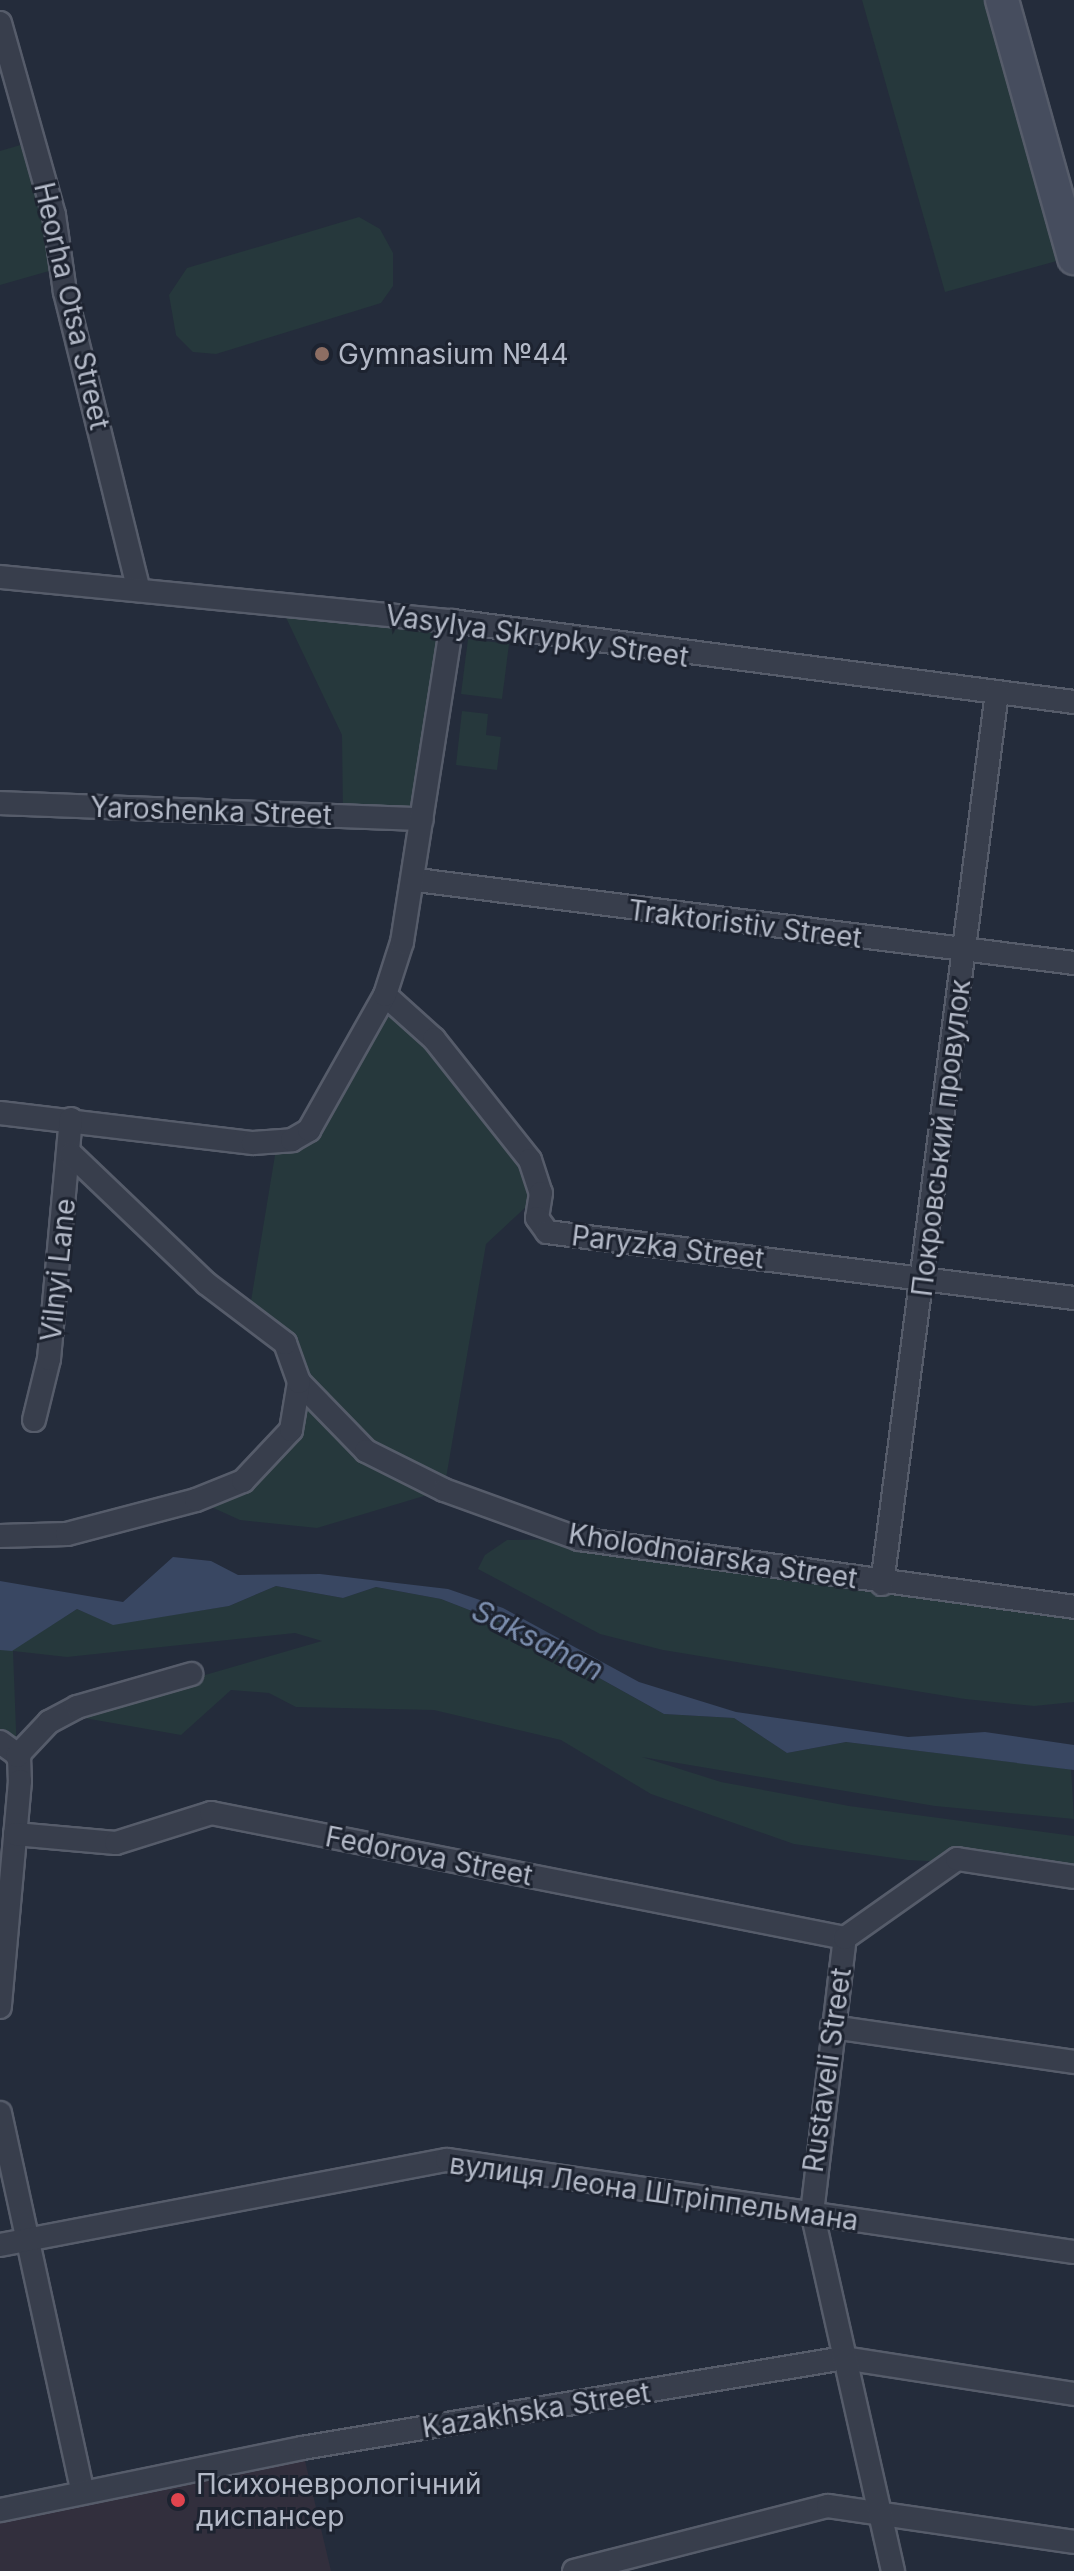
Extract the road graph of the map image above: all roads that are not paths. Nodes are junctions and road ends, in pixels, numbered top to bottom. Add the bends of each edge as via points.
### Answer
1 (1002, 0) edge
2 (0, 23) edge
3 (1074, 258) edge
4 (0, 577) edge
5 (139, 590) junction
6 (452, 621) junction
7 (997, 692) junction
8 (1074, 702) edge
9 (0, 803) edge
10 (422, 819) junction
11 (417, 880) junction
12 (964, 950) junction
13 (1074, 963) edge
14 (385, 995) junction
15 (0, 1113) edge
16 (71, 1119) junction
17 (71, 1154) junction
18 (924, 1278) junction
19 (1074, 1298) edge
20 (299, 1382) junction
21 (34, 1420) dead end
22 (0, 1536) edge
23 (882, 1584) junction
24 (1074, 1607) edge
25 (191, 1674) dead end
26 (8, 1749) edge
27 (15, 1834) junction
28 (1074, 1877) edge
29 (845, 1938) junction
30 (0, 2007) edge
31 (832, 2027) junction
32 (1074, 2062) edge
33 (0, 2113) edge
34 (812, 2213) junction
35 (26, 2240) junction
36 (0, 2245) edge
37 (1074, 2252) edge
38 (844, 2358) junction
39 (1074, 2394) edge
40 (82, 2490) junction
41 (0, 2510) edge
42 (879, 2511) junction
43 (1074, 2542) edge
44 (574, 2571) edge
45 (893, 2571) edge

1 - 3 street
2 - 5 street, Heorha Otsa Street via 54,215 65,292
4 - 5 street, Vasylya Skrypky Street
5 - 6 street, Vasylya Skrypky Street
6 - 7 street, Vasylya Skrypky Street
6 - 10 street
7 - 8 street, Vasylya Skrypky Street
7 - 12 street, Покровський провулок
9 - 10 street, Yaroshenka Street
10 - 11 street
11 - 12 street, Traktoristiv Street
11 - 14 street
12 - 13 street, Traktoristiv Street
12 - 18 street, Покровський провулок
14 - 16 street via 325,1106 292,1140 253,1143
14 - 18 street, Paryzka Street via 434,1039 530,1160 541,1193 537,1218 547,1232
15 - 16 street
16 - 17 street, Vilnyi Lane
17 - 20 street via 206,1283 285,1343
17 - 21 street, Vilnyi Lane via 49,1359
18 - 19 street, Paryzka Street
18 - 23 street, Покровський провулок
20 - 22 street via 291,1430 243,1481 67,1534
20 - 23 street, Kholodnoiarska Street via 366,1451 444,1490 579,1539
23 - 24 street, Kholodnoiarska Street
25 - 26 street via 77,1707
26 - 27 street
27 - 29 street, Fedorova Street via 116,1843 211,1813
27 - 30 street
28 - 29 street, Rustaveli Street via 957,1859
29 - 31 street, Rustaveli Street
31 - 32 street
31 - 34 street, Rustaveli Street
33 - 35 street
34 - 35 street, вулиця Леона Штріппельмана via 447,2160
34 - 37 street, вулиця Леона Штріппельмана
34 - 38 street, Rustaveli Street
35 - 36 street, вулиця Леона Штріппельмана
35 - 40 street
38 - 39 street, Kazakhska Street
38 - 40 street, Kazakhska Street
38 - 42 street, Rustaveli Street
40 - 41 street, Kazakhska Street
42 - 43 street
42 - 44 street via 828,2506
42 - 45 street, Rustaveli Street

